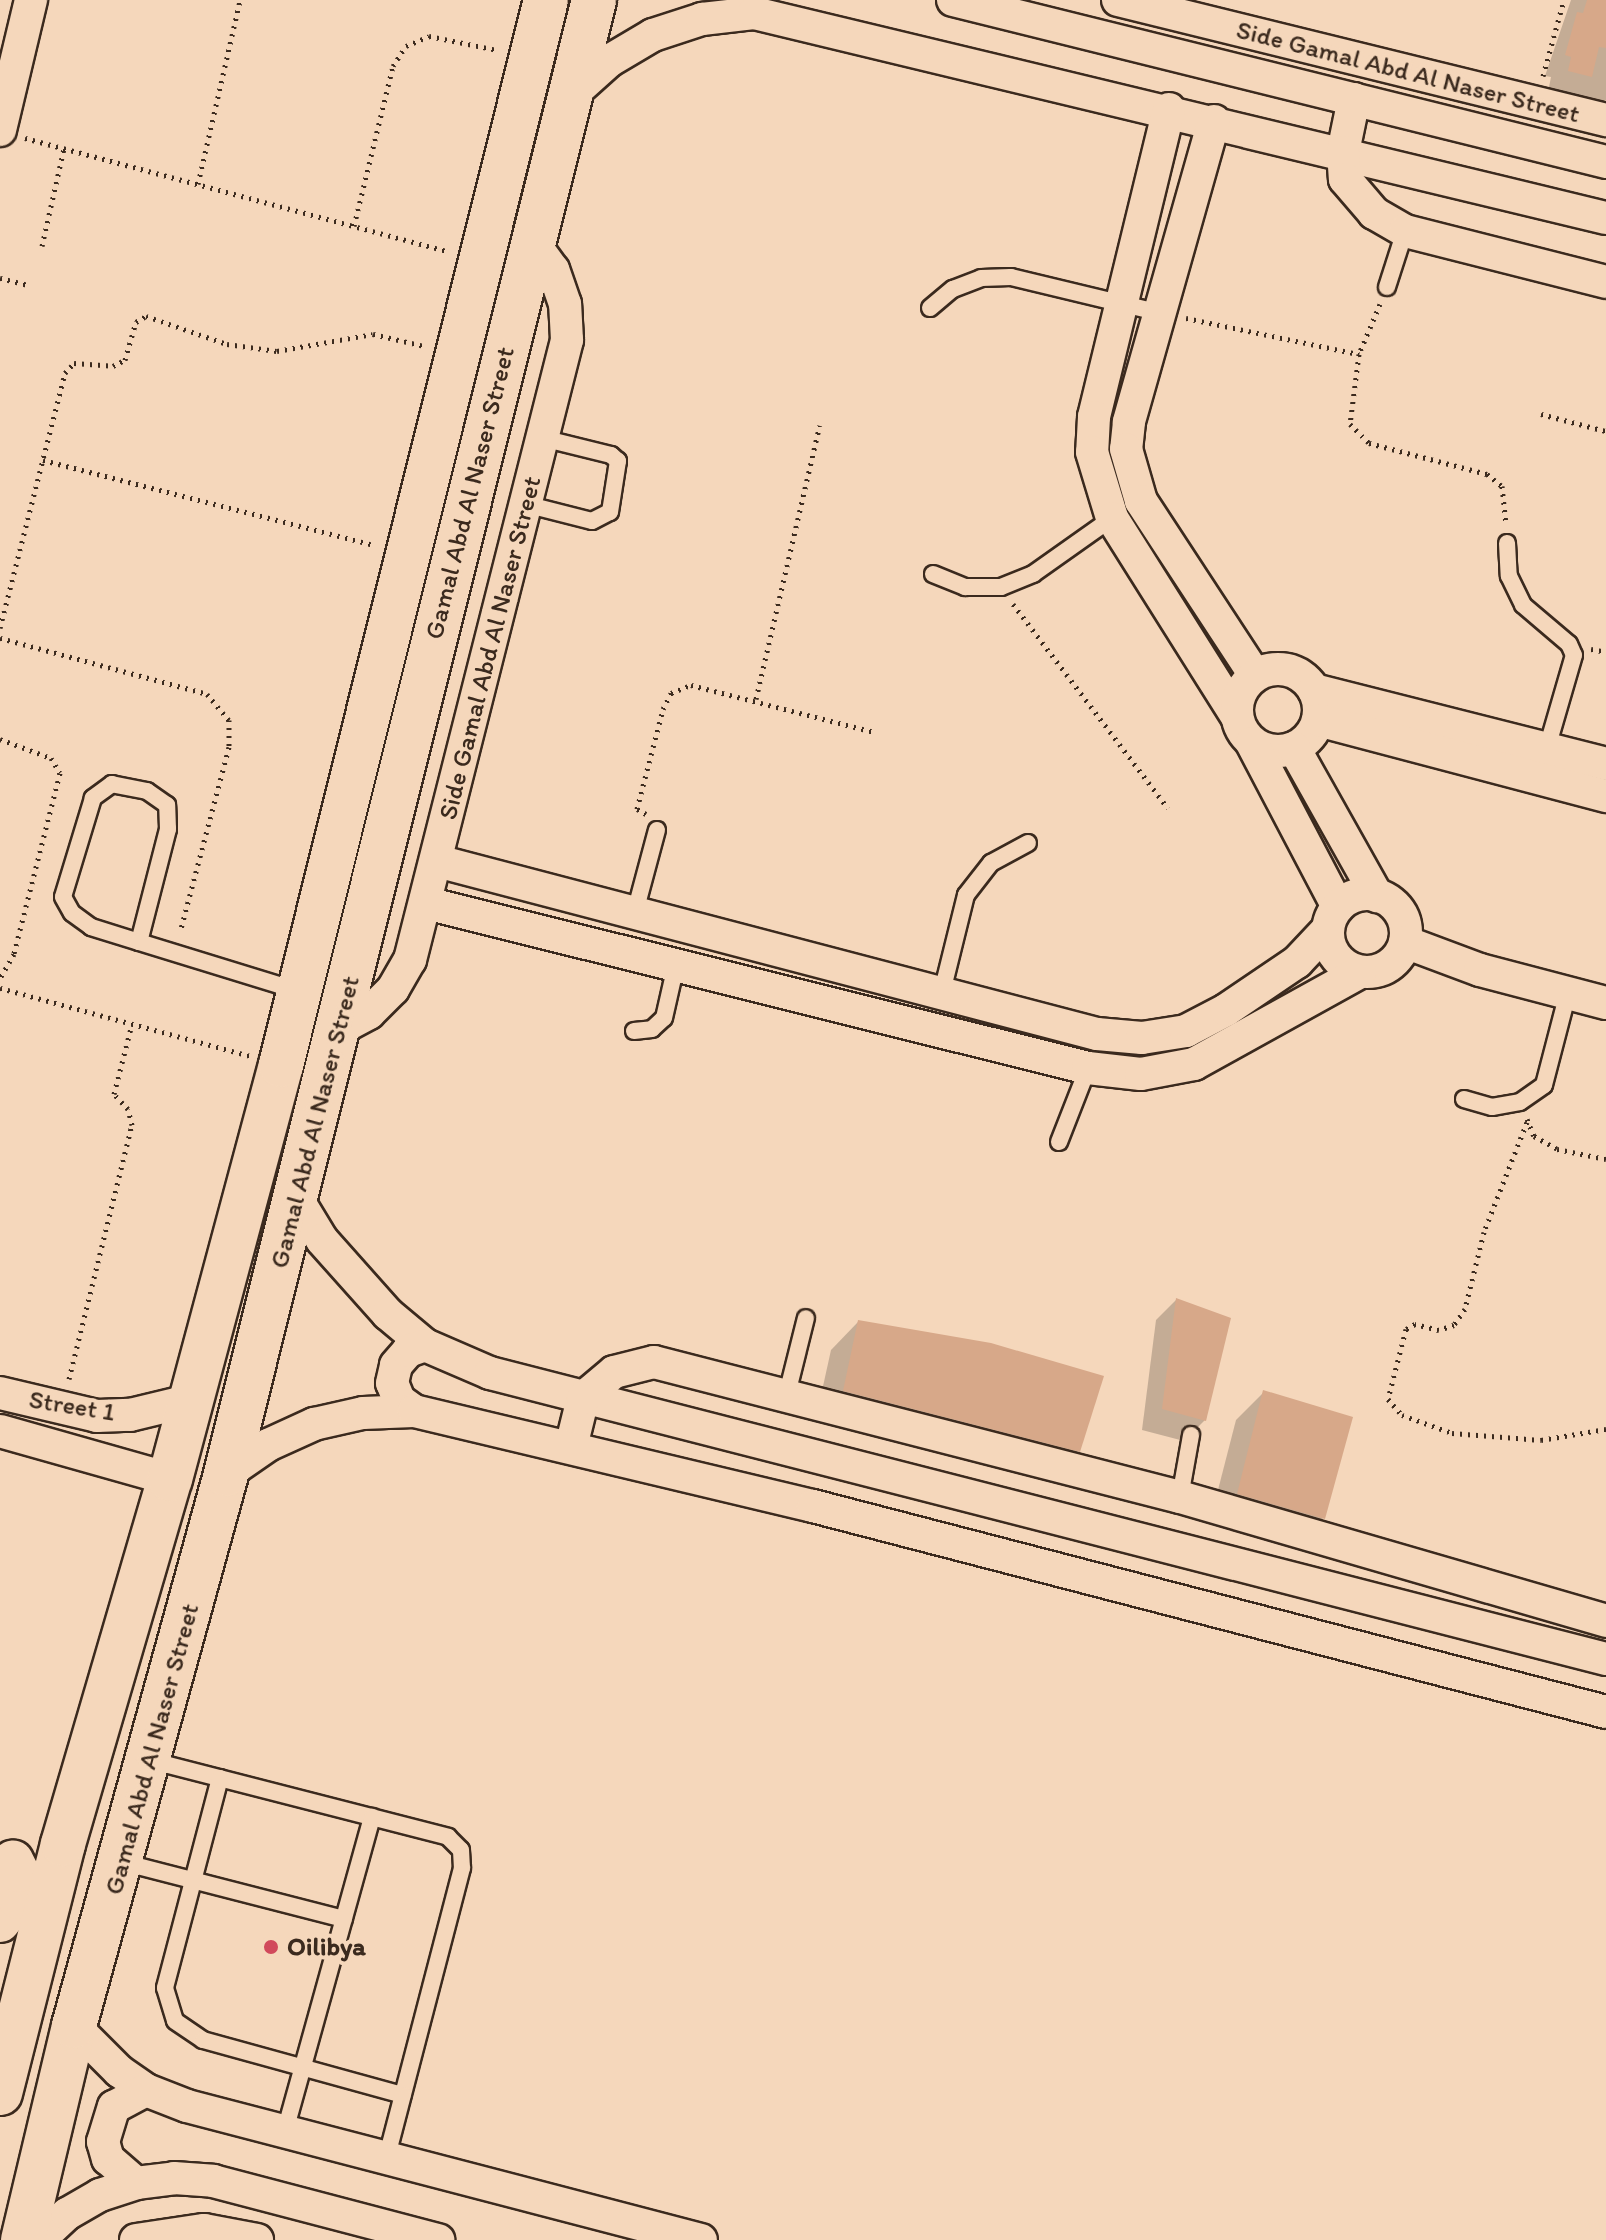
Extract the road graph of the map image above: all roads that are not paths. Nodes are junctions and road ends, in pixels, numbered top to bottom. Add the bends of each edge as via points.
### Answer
1 (31, 0) edge
2 (546, 0) edge
3 (594, 0) edge
4 (953, 0) edge
5 (1118, 0) edge
6 (751, 6) edge
7 (570, 96) junction
8 (1354, 99) junction
9 (1169, 109) junction
10 (1606, 120) edge
11 (1214, 121) junction
12 (6, 132) edge
13 (1343, 152) junction
14 (1606, 162) edge
15 (1606, 218) edge
16 (1405, 231) junction
17 (532, 241) junction
18 (1606, 282) edge
19 (1387, 287) road end
20 (1122, 303) junction
21 (930, 308) dead end
22 (1161, 313) junction
23 (542, 438) junction
24 (525, 504) junction
25 (1112, 518) junction
26 (1507, 543) road end
27 (933, 574) dead end
28 (1255, 675) junction
29 (1316, 705) junction
30 (1236, 715) junction
31 (1252, 743) junction
32 (1294, 748) junction
33 (1547, 748) junction
34 (1606, 764) edge
35 (1606, 796) edge
36 (657, 830) road end
37 (1028, 843) dead end
38 (437, 861) junction
39 (1377, 896) junction
40 (426, 903) junction
41 (635, 912) junction
42 (1333, 918) junction
43 (139, 942) junction
44 (1405, 942) junction
45 (796, 954) junction
46 (676, 965) junction
47 (1360, 972) junction
48 (299, 992) junction
49 (942, 992) junction
50 (785, 993) junction
51 (1568, 993) junction
52 (1606, 1003) edge
53 (339, 1029) junction
54 (634, 1031) dead end
55 (1088, 1068) junction
56 (1464, 1099) dead end
57 (1059, 1142) dead end
58 (296, 1197) junction
59 (806, 1318) dead end
60 (425, 1345) junction
61 (0, 1393) edge
62 (787, 1394) junction
63 (583, 1398) junction
64 (192, 1400) junction
65 (414, 1411) junction
66 (0, 1431) edge
67 (1191, 1435) dead end
68 (571, 1447) junction
69 (825, 1458) junction
70 (226, 1474) junction
71 (170, 1479) junction
72 (1180, 1497) junction
73 (813, 1506) junction
74 (1606, 1621) edge
75 (1606, 1659) edge
76 (1606, 1712) edge
77 (149, 1760) junction
78 (220, 1778) junction
79 (372, 1817) junction
80 (63, 1844) junction
81 (6, 1860) edge
82 (122, 1862) junction
83 (193, 1880) junction
84 (344, 1919) junction
85 (0, 1922) edge
86 (0, 1936) edge
87 (31, 1969) junction
88 (74, 2026) junction
89 (303, 2067) junction
90 (2, 2076) edge
91 (146, 2090) junction
92 (403, 2095) junction
93 (285, 2131) junction
94 (386, 2159) junction
95 (136, 2183) junction
96 (23, 2240) edge
97 (39, 2240) edge
98 (136, 2240) edge
99 (257, 2240) edge
100 (438, 2240) edge
101 (701, 2240) edge

1 - 12 street
2 - 48 main road, Gamal Abd Al Naser Street
3 - 7 main road, Gamal Abd Al Naser Street
4 - 8 street
5 - 10 street, Side Gamal Abd Al Naser Street
6 - 7 street via 653,35 609,61
6 - 9 street
7 - 17 main road, Gamal Abd Al Naser Street
8 - 13 street
8 - 14 street
9 - 11 street
9 - 20 street
11 - 13 street
11 - 22 street
13 - 15 street
13 - 16 street via 1345,179 1358,201
16 - 18 street
16 - 19 lane
17 - 23 street, Side Gamal Abd Al Naser Street via 561,293 567,340
17 - 53 main road, Gamal Abd Al Naser Street
20 - 21 lane via 1011,277 981,278 953,289
20 - 22 lane
20 - 25 street via 1094,417 1092,452
22 - 28 street via 1129,422 1130,476
23 - 24 street, Side Gamal Abd Al Naser Street
23 - 24 lane via 611,455 620,470 613,498 603,520 592,521
24 - 38 street, Side Gamal Abd Al Naser Street
25 - 27 lane via 1033,574 1001,587 965,587
25 - 30 street
26 - 33 lane via 1509,576 1523,605 1569,644 1574,655
28 - 29 street via 1267,670 1294,672
28 - 30 street via 1240,693
29 - 32 street via 1305,742
29 - 33 street
29 - 35 street
30 - 31 street
31 - 32 street via 1272,752
31 - 42 street
32 - 39 street
33 - 34 street
36 - 41 lane
37 - 49 lane via 991,863 966,895
38 - 40 street, Side Gamal Abd Al Naser Street
38 - 41 street
39 - 42 street via 1363,894
39 - 44 street via 1400,913
40 - 46 street
40 - 53 street, Side Gamal Abd Al Naser Street via 410,960 393,989 369,1013
41 - 45 street
42 - 47 street via 1335,957
42 - 49 street via 1297,962 1186,1031 1142,1038 1097,1034
43 - 43 lane via 91,927 72,913 63,897 93,798 112,784 147,791 167,805 168,829
43 - 48 lane
44 - 47 street via 1383,969
44 - 51 street via 1480,970
45 - 49 street
45 - 50 street
46 - 50 street
46 - 54 lane via 664,1018 652,1029
47 - 55 street via 1194,1064 1141,1074
48 - 64 main road, Gamal Abd Al Naser Street
50 - 55 street
51 - 52 street
51 - 56 lane via 1544,1085 1520,1102 1492,1107
53 - 58 main road, Gamal Abd Al Naser Street
55 - 57 lane
58 - 60 street via 352,1279
58 - 70 main road, Gamal Abd Al Naser Street
59 - 62 lane
60 - 63 street via 490,1373
60 - 65 street via 402,1358 392,1383 399,1400
61 - 64 street, Street 1 via 97,1416 130,1415
62 - 63 street via 654,1362 614,1372
62 - 72 street
63 - 68 street
63 - 69 street
64 - 71 main road, Gamal Abd Al Naser Street
65 - 68 street
65 - 70 street via 363,1413 314,1424 268,1445
66 - 71 street, Street 1
67 - 72 lane
68 - 73 street
69 - 73 street
69 - 75 street
70 - 77 main road, Gamal Abd Al Naser Street
71 - 80 main road, Gamal Abd Al Naser Street
72 - 74 street
73 - 76 street
77 - 78 lane
77 - 82 main road, Gamal Abd Al Naser Street
78 - 79 lane
78 - 83 lane
79 - 84 lane
79 - 92 lane via 448,1837 463,1859
80 - 81 street
80 - 87 main road, Gamal Abd Al Naser Street
81 - 85 street via 19,1872 18,1899
82 - 83 lane
82 - 88 main road, Gamal Abd Al Naser Street
83 - 84 lane
83 - 89 lane via 165,1988 175,2021 203,2040
84 - 89 lane
86 - 87 street
87 - 90 main road, Gamal Abd Al Naser Street
88 - 91 street
88 - 96 main road, Gamal Abd Al Naser Street
89 - 92 lane
89 - 93 lane
91 - 93 street
91 - 95 street via 114,2107 103,2142 108,2159
92 - 94 lane
93 - 94 street
94 - 101 street
95 - 97 street via 67,2214
95 - 100 street via 213,2181
98 - 99 street via 204,2230

